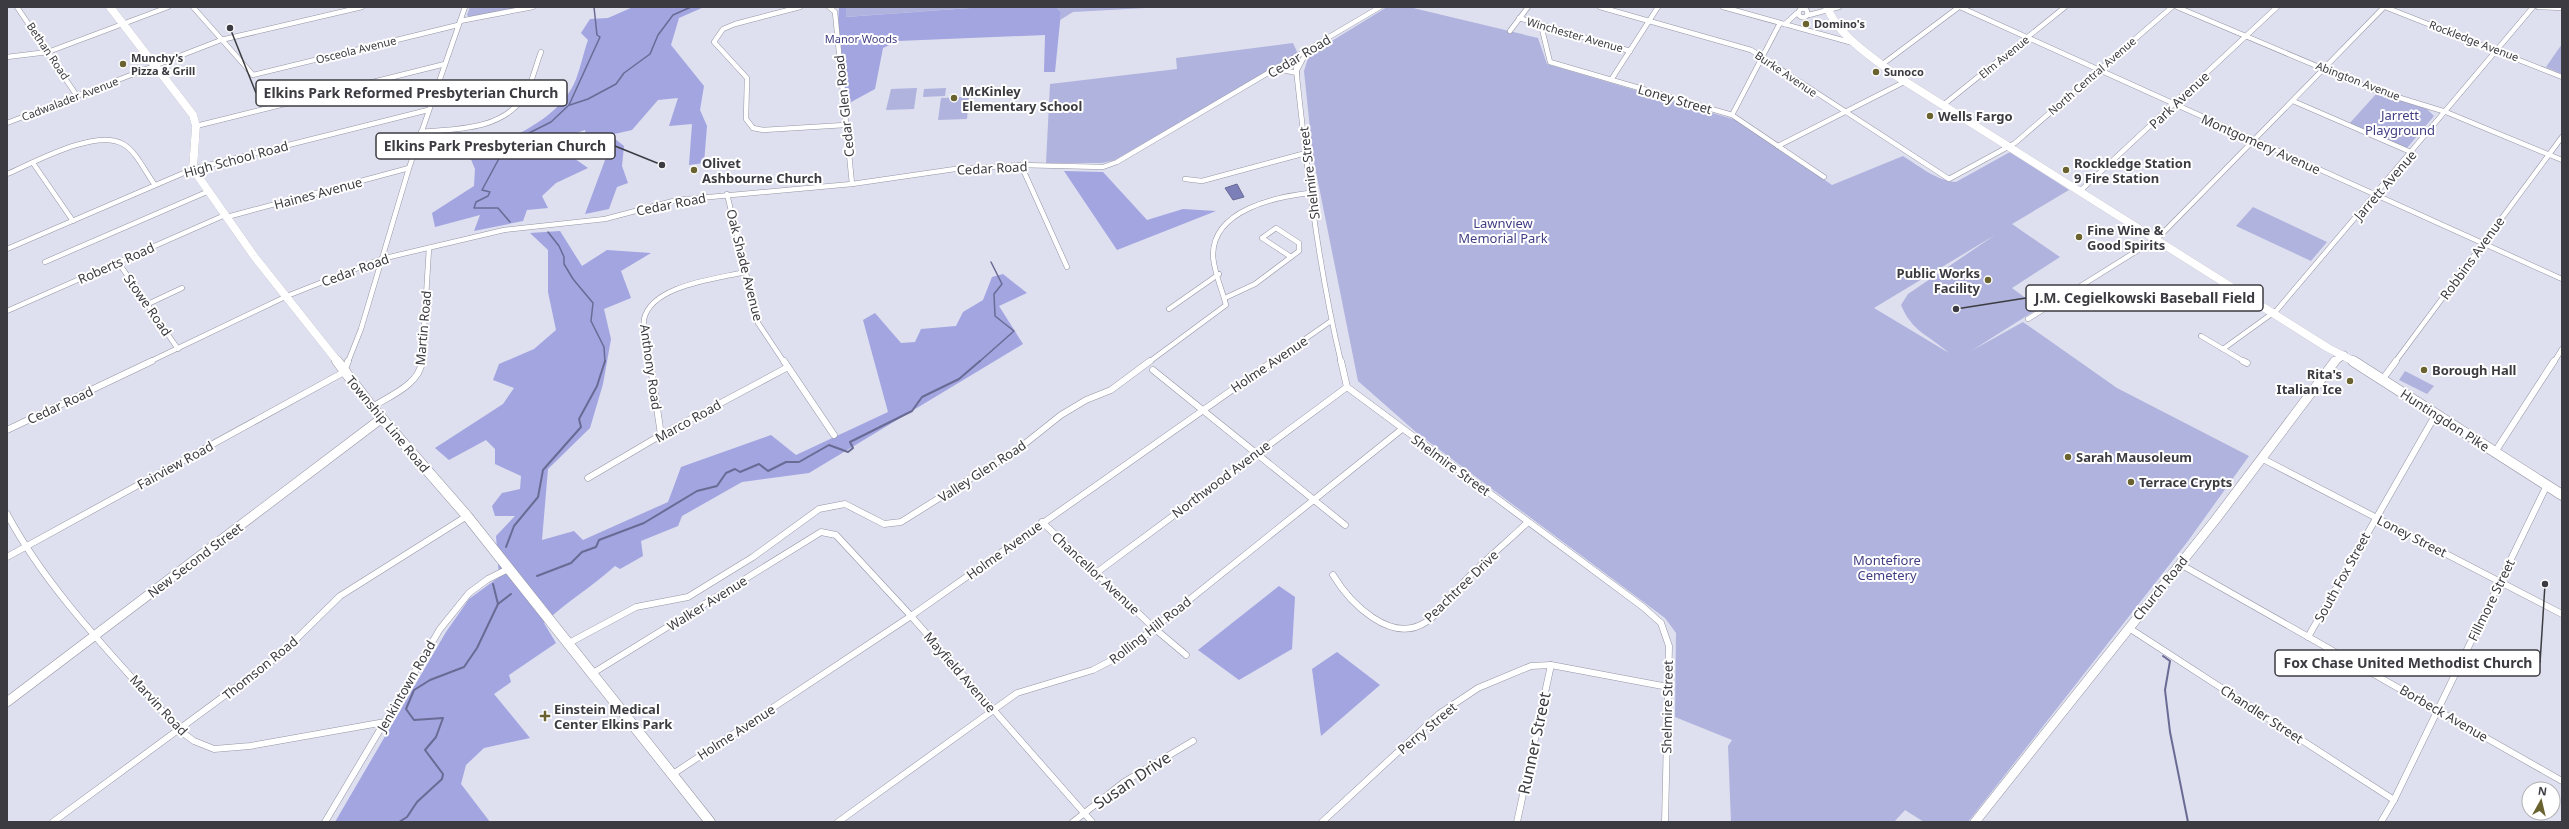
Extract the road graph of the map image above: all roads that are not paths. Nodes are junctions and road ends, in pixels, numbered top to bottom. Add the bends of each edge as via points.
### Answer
1 (17, 7) edge
2 (110, 7) edge
3 (168, 7) edge
4 (202, 7) edge
5 (362, 7) edge
6 (465, 7) edge
7 (533, 7) edge
8 (800, 7) edge
9 (829, 7) edge
10 (1380, 7) edge
11 (1528, 7) edge
12 (1600, 7) edge
13 (1658, 7) edge
14 (1723, 7) edge
15 (1797, 7) edge
16 (1840, 7) edge
17 (1960, 7) edge
18 (2065, 7) edge
19 (2172, 7) edge
20 (2177, 7) edge
21 (2277, 7) edge
22 (2384, 7) edge
23 (2533, 7) edge
24 (2538, 7) edge
25 (194, 8) edge
26 (1828, 8) edge
27 (2562, 8) edge
28 (1806, 13) junction
29 (1520, 18) junction
30 (1791, 20) junction
31 (1649, 21) junction
32 (459, 23) junction
33 (124, 24) junction
34 (1783, 24) junction
35 (1541, 25) junction
36 (1510, 31) dead end
37 (2247, 36) junction
38 (2028, 38) junction
39 (221, 40) junction
40 (1853, 43) junction
41 (2498, 50) junction
42 (1630, 51) junction
43 (48, 52) junction
44 (541, 52) dead end
45 (1307, 52) junction
46 (1763, 56) junction
47 (7, 57) edge
48 (1295, 59) junction
49 (1884, 62) junction
50 (445, 64) junction
51 (155, 66) junction
52 (1278, 69) junction
53 (2324, 69) junction
54 (2099, 70) junction
55 (1297, 72) junction
56 (2562, 77) edge
57 (1611, 80) junction
58 (1906, 80) junction
59 (78, 96) junction
60 (2293, 101) junction
61 (2175, 104) junction
62 (1943, 105) junction
63 (428, 110) junction
64 (1843, 112) junction
65 (2446, 112) junction
66 (1732, 115) junction
67 (7, 123) edge
68 (845, 124) junction
69 (196, 126) junction
70 (421, 132) junction
71 (2562, 137) edge
72 (2254, 140) junction
73 (1778, 146) junction
74 (2011, 146) junction
75 (2412, 152) junction
76 (1306, 153) junction
77 (2548, 154) junction
78 (2562, 160) edge
79 (33, 163) junction
80 (1021, 166) junction
81 (409, 168) junction
82 (193, 169) junction
83 (7, 174) edge
84 (1824, 177) dead end
85 (1954, 178) joint
86 (1185, 179) dead end
87 (852, 184) junction
88 (155, 185) junction
89 (2081, 190) junction
90 (209, 191) junction
91 (1309, 193) junction
92 (727, 194) junction
93 (2375, 195) junction
94 (226, 216) junction
95 (73, 221) junction
96 (2157, 238) junction
97 (2482, 243) junction
98 (429, 248) junction
99 (7, 249) edge
100 (1291, 257) junction
101 (381, 259) junction
102 (45, 262) dead end
103 (118, 262) junction
104 (1067, 267) dead end
105 (745, 272) junction
106 (1219, 274) junction
107 (2562, 279) edge
108 (182, 288) dead end
109 (288, 296) junction
110 (1225, 298) junction
111 (148, 304) junction
112 (1169, 309) dead end
113 (7, 311) edge
114 (2275, 312) junction
115 (2028, 319) dead end
116 (1331, 321) junction
117 (2201, 336) dead end
118 (178, 349) junction
119 (2223, 349) junction
120 (2562, 349) edge
121 (2344, 355) junction
122 (2247, 363) dead end
123 (788, 367) junction
124 (1153, 370) dead end
125 (344, 372) junction
126 (2382, 380) junction
127 (1347, 387) junction
128 (372, 407) junction
129 (1202, 410) junction
130 (2436, 414) junction
131 (382, 418) junction
132 (1402, 429) junction
133 (7, 430) edge
134 (661, 435) junction
135 (834, 435) dead end
136 (1256, 452) junction
137 (2495, 452) junction
138 (2261, 458) junction
139 (588, 478) dead end
140 (2547, 485) junction
141 (2562, 494) edge
142 (1315, 500) junction
143 (7, 514) edge
144 (467, 516) junction
145 (2376, 517) junction
146 (1042, 522) junction
147 (1528, 522) junction
148 (1345, 525) dead end
149 (821, 532) joint
150 (25, 548) junction
151 (7, 557) edge
152 (2180, 564) junction
153 (508, 569) junction
154 (1096, 573) junction
155 (1334, 575) dead end
156 (2500, 582) junction
157 (2562, 614) edge
158 (911, 616) junction
159 (1154, 628) junction
160 (2129, 628) junction
161 (95, 635) junction
162 (2308, 637) junction
163 (569, 643) junction
164 (1186, 655) dead end
165 (1551, 665) junction
166 (593, 673) junction
167 (1668, 687) junction
168 (7, 702) edge
169 (992, 709) junction
170 (2438, 709) junction
171 (385, 722) junction
172 (179, 730) junction
173 (1193, 741) dead end
174 (673, 774) junction
175 (2562, 781) edge
176 (2394, 800) junction
177 (1084, 813) junction
178 (53, 822) edge
179 (325, 822) edge
180 (710, 822) edge
181 (838, 822) edge
182 (1073, 822) edge
183 (1092, 822) edge
184 (1322, 822) edge
185 (1517, 822) edge
186 (1665, 822) edge
187 (1975, 822) edge
188 (2381, 822) edge

1 - 43 street, Bethan Road
2 - 33 main road
3 - 33 street
4 - 25 street
5 - 39 street, Cadwalader Avenue
6 - 32 street
7 - 32 street, Osceola Avenue
8 - 68 street via 748,19 723,29 714,42 747,78 746,119 753,128 763,130
9 - 68 street, Cedar Glen Road via 835,12
10 - 45 street, Cedar Road
11 - 29 street
12 - 31 street, Burke Avenue
13 - 31 street
14 - 34 street
15 - 28 street
16 - 26 street
17 - 38 street, Montgomery Avenue
17 - 49 street
18 - 38 street, Elm Avenue
19 - 54 street, North Central Avenue
20 - 37 street, Abington Avenue
21 - 37 street, Park Avenue
22 - 41 street, Rockledge Avenue
22 - 53 street
23 - 41 street, Jarrett Avenue
24 - 27 street
25 - 39 street
26 - 28 street
26 - 40 main road, Huntingdon Pike via 1832,20
26 - 49 main road, Huntingdon Pike via 1853,35
28 - 30 street
28 - 30 street via 1797,13
29 - 35 street, Winchester Avenue
29 - 36 street
30 - 34 street
31 - 42 street
31 - 46 street, Burke Avenue via 1751,50
32 - 39 street, Osceola Avenue via 253,75
32 - 50 street
33 - 43 street
33 - 51 main road
34 - 40 street
34 - 46 street
35 - 42 street, Winchester Avenue
35 - 57 street, Loney Street via 1550,62
37 - 53 street, Abington Avenue
37 - 61 street, Park Avenue
38 - 54 street, Montgomery Avenue
38 - 62 street, Elm Avenue
39 - 51 street, Cadwalader Avenue
40 - 58 main road, Huntingdon Pike
41 - 56 street, Rockledge Avenue
41 - 65 street, Jarrett Avenue
42 - 57 street
43 - 47 street
43 - 59 street, Bethan Road
44 - 70 street via 527,90 513,108 502,116 481,124
45 - 48 street, Cedar Road
45 - 55 street
46 - 64 street, Burke Avenue
46 - 66 street
48 - 52 street, Cedar Road
48 - 55 street, Shelmire Street
49 - 58 main road, Huntingdon Pike
50 - 63 street
50 - 69 street
51 - 59 street, Cadwalader Avenue
51 - 69 main road via 189,109
52 - 55 street
52 - 80 street, Cedar Road via 1117,162 1103,167
53 - 60 street
53 - 65 street, Abington Avenue via 2371,89
54 - 61 street, Montgomery Avenue
54 - 74 street, North Central Avenue
55 - 76 street, Shelmire Street
57 - 66 street, Loney Street
58 - 62 main road, Huntingdon Pike
58 - 64 street
59 - 67 street, Cadwalader Avenue
60 - 72 street
60 - 75 street
61 - 72 street, Montgomery Avenue
61 - 89 street, Park Avenue
62 - 74 main road, Huntingdon Pike
63 - 70 street
63 - 82 street, High School Road
64 - 73 street
64 - 85 street, Burke Avenue via 1944,178
65 - 75 street, Jarrett Avenue
65 - 77 street, Abington Avenue
66 - 73 street, Loney Street
68 - 87 street, Cedar Glen Road
69 - 82 main road
70 - 81 street
71 - 77 street, Robbins Avenue
72 - 93 street, Montgomery Avenue
72 - 96 street
73 - 84 street, Loney Street
74 - 85 street, North Central Avenue
74 - 89 main road, Huntingdon Pike
75 - 93 street, Jarrett Avenue
76 - 86 street via 1202,181
76 - 91 street, Shelmire Street
77 - 78 street, Abington Avenue
77 - 97 street, Robbins Avenue
79 - 83 street
79 - 88 street via 89,141 114,139 123,144
79 - 95 street
80 - 87 street, Cedar Road via 955,169
80 - 104 street
81 - 94 street, Haines Avenue
81 - 101 street
82 - 88 street, High School Road
82 - 90 main road, Township Line Road
87 - 92 street, Cedar Road
88 - 95 street, High School Road
89 - 96 main road, Huntingdon Pike
90 - 94 main road, Township Line Road
90 - 102 street
91 - 106 street via 1287,195 1262,203 1236,217 1218,238 1213,255
91 - 116 street, Shelmire Street
92 - 98 street, Cedar Road via 677,200 605,219 504,230
92 - 105 street, Oak Shade Avenue
93 - 97 street, Montgomery Avenue
93 - 114 street, Jarrett Avenue
94 - 103 street, Roberts Road
94 - 109 main road, Township Line Road via 254,256
95 - 99 street, High School Road
96 - 114 main road, Huntingdon Pike
96 - 115 street
97 - 107 street, Montgomery Avenue
97 - 126 street, Robbins Avenue
98 - 101 street, Cedar Road
98 - 128 street, Martin Road via 421,370 410,383
100 - 100 street via 1299,251 1299,243 1276,228 1262,238
100 - 110 street via 1263,280
101 - 109 street, Cedar Road
101 - 125 street via 361,329
103 - 111 street, Stowe Road
103 - 113 street, Roberts Road
105 - 123 street, Oak Shade Avenue via 758,323
105 - 134 street, Anthony Road via 670,291 652,303 644,320
106 - 110 street
106 - 112 street
108 - 111 street
109 - 118 street, Cedar Road
109 - 125 main road, Township Line Road
110 - 163 street, Valley Glen Road via 1226,305 1111,390 1086,400 1061,415 1022,446 912,516 894,524 876,521 852,504 831,504 688,597 636,607
111 - 118 street, Stowe Road
114 - 119 street, Jarrett Avenue
114 - 121 main road, Huntingdon Pike via 2334,346
116 - 127 street, Shelmire Street
116 - 129 street, Holme Avenue
117 - 119 street
118 - 133 street, Cedar Road
119 - 122 street
120 - 137 street
121 - 126 main road, Huntingdon Pike
121 - 138 street, Church Road via 2333,363
123 - 134 street, Marco Road
123 - 135 street, Oak Shade Avenue
124 - 129 street
125 - 128 main road, Township Line Road
125 - 150 street, Fairview Road
126 - 130 main road, Huntingdon Pike
127 - 132 street, Shelmire Street
127 - 136 street, Northwood Avenue
128 - 131 main road, Township Line Road
129 - 136 street
129 - 146 street, Holme Avenue
130 - 137 main road, Huntingdon Pike
130 - 145 street, South Fox Street
131 - 144 main road, Township Line Road
131 - 161 street, New Second Street
132 - 142 street, Rolling Hill Road
132 - 147 street, Shelmire Street
134 - 139 street, Marco Road
136 - 142 street
136 - 154 street, Northwood Avenue
137 - 140 main road, Huntingdon Pike
138 - 145 street, Loney Street
138 - 152 street, Church Road
140 - 141 main road, Huntingdon Pike
140 - 156 street, Fillmore Street
142 - 148 street
142 - 159 street, Rolling Hill Road
143 - 150 street, Marvin Road
144 - 153 main road, Township Line Road
144 - 172 street, Thomson Road via 340,596 281,654
145 - 156 street, Loney Street
145 - 162 street, South Fox Street
146 - 154 street, Chancellor Avenue
146 - 158 street, Holme Avenue
147 - 155 street, Peachtree Drive via 1464,582 1430,619 1413,628 1398,629 1382,623 1339,587
147 - 167 street, Shelmire Street via 1661,623 1669,646
149 - 158 street, Mayfield Avenue via 836,535
149 - 166 street, Walker Avenue
150 - 151 street, Fairview Road
150 - 161 street, Marvin Road
152 - 160 street, Church Road
152 - 162 street, Borbeck Avenue
153 - 163 main road, Township Line Road
153 - 171 street, Jenkintown Road via 469,593 440,628
154 - 159 street, Chancellor Avenue
156 - 157 street, Loney Street
156 - 170 street, Fillmore Street
158 - 169 street, Mayfield Avenue
158 - 174 street, Holme Avenue
159 - 164 street, Chancellor Avenue
159 - 169 street, Rolling Hill Road via 1100,668 1077,677 1039,684 1016,693
160 - 176 street, Chandler Street
160 - 187 street, Church Road
161 - 168 street, New Second Street
161 - 172 street, Marvin Road
162 - 170 street, Borbeck Avenue
163 - 166 main road, Township Line Road
165 - 167 street, Perry Street
165 - 184 street, Perry Street via 1531,666 1478,688 1439,714
165 - 185 street, Runner Street
166 - 174 main road, Township Line Road
167 - 186 street, Shelmire Street
169 - 177 street, Mayfield Avenue
169 - 181 street, Rolling Hill Road
170 - 175 street, Borbeck Avenue
170 - 176 street, Fillmore Street
171 - 172 street, Marvin Road via 250,746 214,749 194,741
171 - 179 street, Jenkintown Road
172 - 178 street, Thomson Road
173 - 177 street, Susan Drive via 1124,782
174 - 180 main road, Township Line Road
176 - 188 street, Fillmore Street
177 - 182 street, Susan Drive
177 - 183 street, Mayfield Avenue

